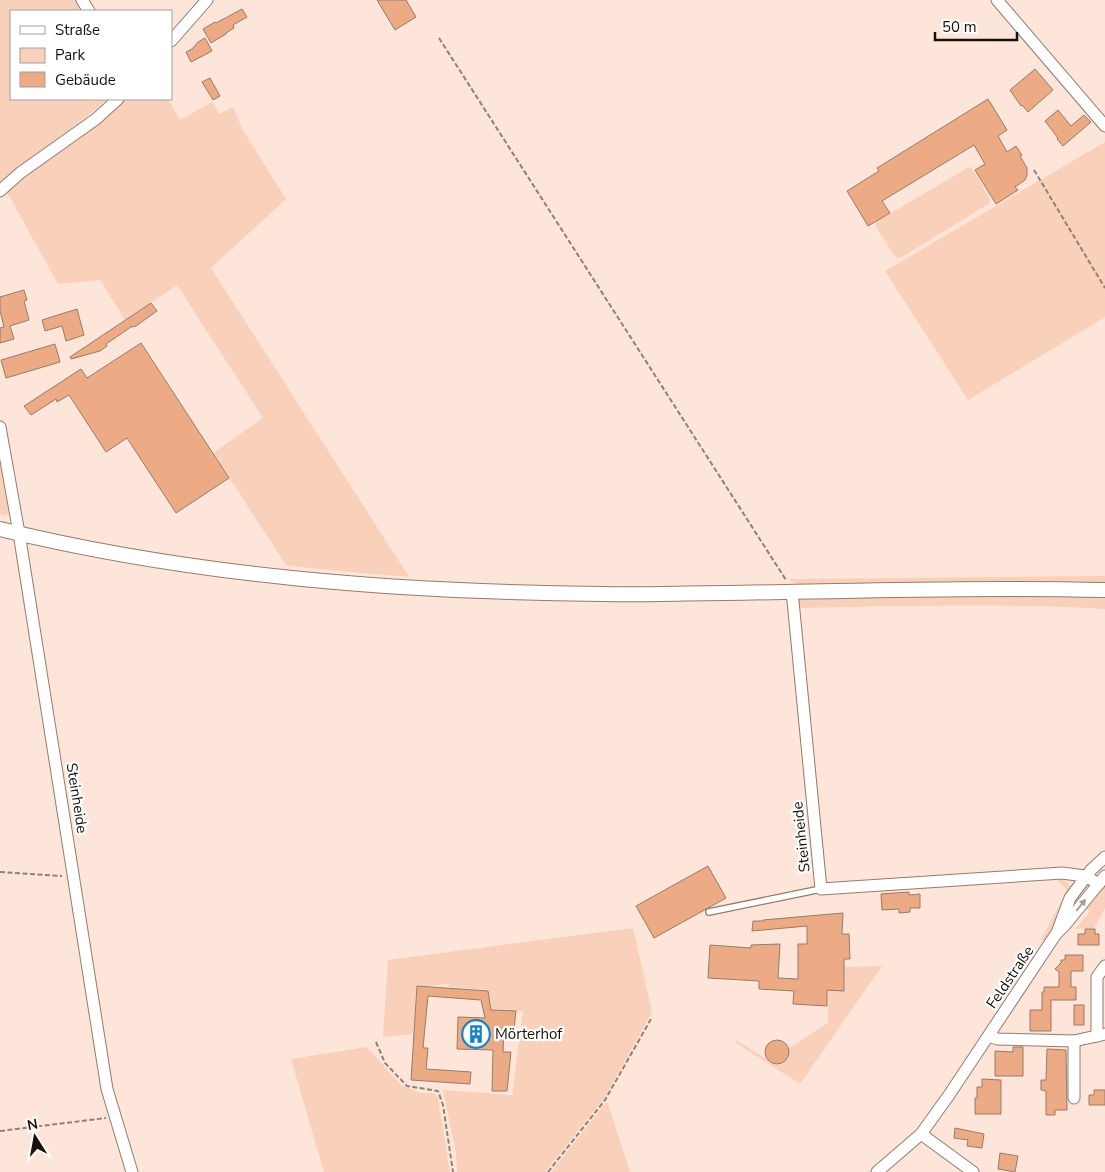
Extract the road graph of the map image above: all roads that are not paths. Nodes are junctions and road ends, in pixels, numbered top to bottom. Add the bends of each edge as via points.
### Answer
1 (207, 0) edge
2 (997, 0) edge
3 (172, 40) edge
4 (117, 100) edge
5 (1105, 126) edge
6 (0, 192) edge
7 (0, 427) edge
8 (0, 529) edge
9 (19, 533) junction
10 (1105, 590) edge
11 (791, 592) junction
12 (1105, 857) edge
13 (1085, 876) junction
14 (1102, 880) edge
15 (821, 889) junction
16 (709, 912) dead end
17 (1056, 934) junction
18 (1105, 966) edge
19 (1101, 1035) edge
20 (988, 1036) junction
21 (1074, 1041) junction
22 (1074, 1098) dead end
23 (921, 1134) junction
24 (132, 1172) edge
25 (877, 1172) edge
26 (973, 1172) edge

1 - 3 street
2 - 5 street
4 - 6 street via 96,119 20,173
7 - 9 street, Steinheide
8 - 9 street
9 - 11 street via 159,562 367,585 605,594
9 - 24 street, Steinheide via 107,1089
10 - 11 street via 1010,588
11 - 15 street, Steinheide
12 - 13 street, Feldstraße
13 - 14 street, Steinheide
13 - 15 street, Steinheide via 1062,873
13 - 17 street, Feldstraße via 1070,898
17 -> 14 street, Feldstraße
15 - 16 lane
17 - 20 street, Feldstraße
18 - 19 street via 1097,977
19 - 21 street
20 - 21 street
20 - 23 street, Feldstraße
21 - 22 street
23 - 25 street, Feldstraße
23 - 26 street

